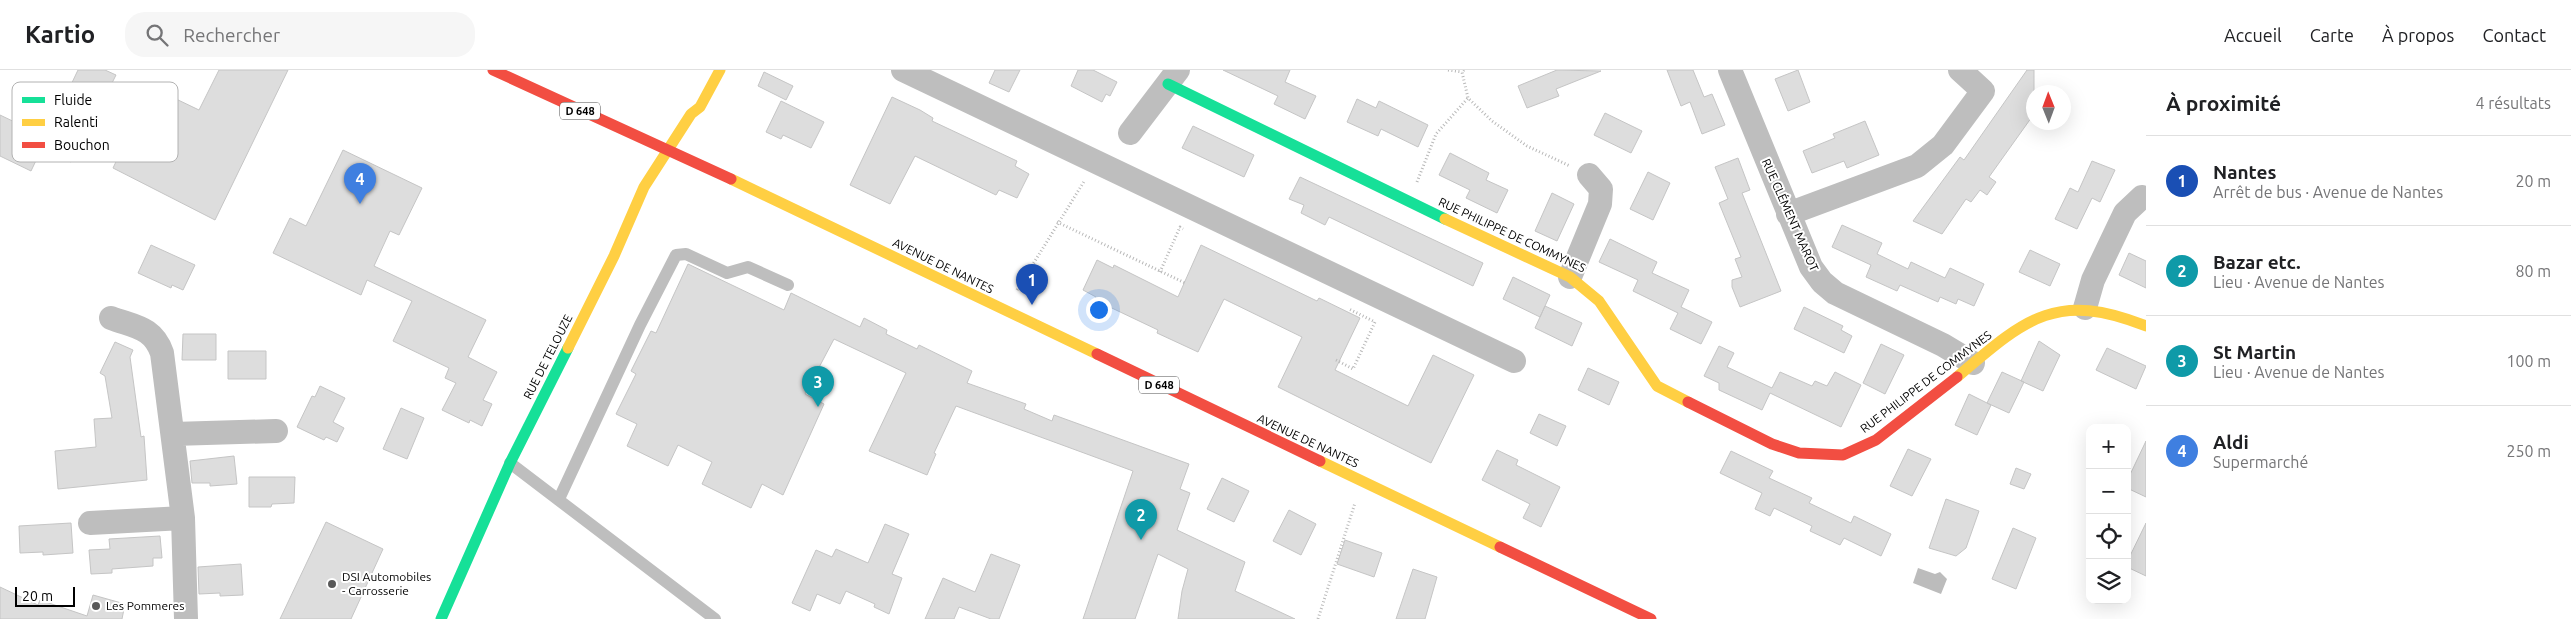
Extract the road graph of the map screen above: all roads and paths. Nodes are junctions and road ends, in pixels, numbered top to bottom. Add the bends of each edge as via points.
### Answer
1 (493, 70) edge
2 (720, 70) edge
3 (903, 70) edge
4 (1448, 70) edge
5 (1730, 70) edge
6 (1960, 70) edge
7 (1463, 71) edge
8 (1173, 77) edge
9 (693, 93) dead end
10 (1468, 98) junction
11 (691, 114) junction
12 (1130, 133) dead end
13 (668, 150) junction
14 (1097, 162) junction
15 (1589, 175) joint
16 (2142, 197) dead end
17 (1409, 202) junction
18 (1788, 214) junction
19 (1057, 222) junction
20 (1189, 232) dead end
21 (1160, 272) junction
22 (1570, 276) junction
23 (1185, 283) dead end
24 (788, 285) dead end
25 (1340, 304) dead end
26 (2085, 308) junction
27 (1004, 311) junction
28 (111, 318) dead end
29 (2146, 326) edge
30 (1336, 360) dead end
31 (1514, 361) dead end
32 (1973, 363) junction
33 (276, 431) dead end
34 (173, 434) junction
35 (510, 463) junction
36 (1362, 482) junction
37 (559, 498) junction
38 (183, 518) junction
39 (90, 522) dead end
40 (186, 619) edge
41 (441, 619) edge
42 (715, 619) edge
43 (1318, 619) edge
44 (1651, 619) edge

1 - 13 street, AVENUE DE NANTES / D 648
2 - 11 street, RUE DE TELOUZE via 700,106
3 - 14 street
4 - 7 path
5 - 18 street, RUE CLÉMENT MAROT
6 - 18 street via 1983,90 1943,146 1916,166
7 - 10 path
8 - 12 street
8 - 17 street, RUE PHILIPPE DE COMMYNES
9 - 11 street, RUE DE TELOUZE
10 - 15 path via 1492,121 1527,146
10 - 17 path via 1436,134
11 - 13 street, RUE DE TELOUZE
13 - 27 street, AVENUE DE NANTES / D 648
13 - 35 street, RUE DE TELOUZE via 644,187 610,264
14 - 19 path
14 - 31 street
15 - 22 street via 1600,190 1600,204
16 - 26 street via 2125,213 2093,280
17 - 22 street, RUE PHILIPPE DE COMMYNES
18 - 32 street, RUE CLÉMENT MAROT via 1811,267 1822,282 1855,304 1943,345
19 - 21 path
19 - 27 path
20 - 21 path via 1180,228
21 - 23 path
22 - 32 street, RUE PHILIPPE DE COMMYNES via 1586,286 1608,309 1646,374 1657,386 1772,444 1799,453 1842,455 1860,449 1876,440
24 - 37 lane via 748,267 727,273 686,254 676,255
25 - 30 path via 1375,322 1352,369
26 - 29 street, RUE PHILIPPE DE COMMYNES
26 - 32 street, RUE PHILIPPE DE COMMYNES via 2067,309 2029,323
27 - 36 street, AVENUE DE NANTES / D 648
28 - 34 street via 143,329 157,338
33 - 34 street
34 - 38 street
35 - 37 lane
35 - 41 street, RUE DE TELOUZE
36 - 43 path
36 - 44 street, AVENUE DE NANTES / D 648
37 - 42 lane
38 - 39 street
38 - 40 street

